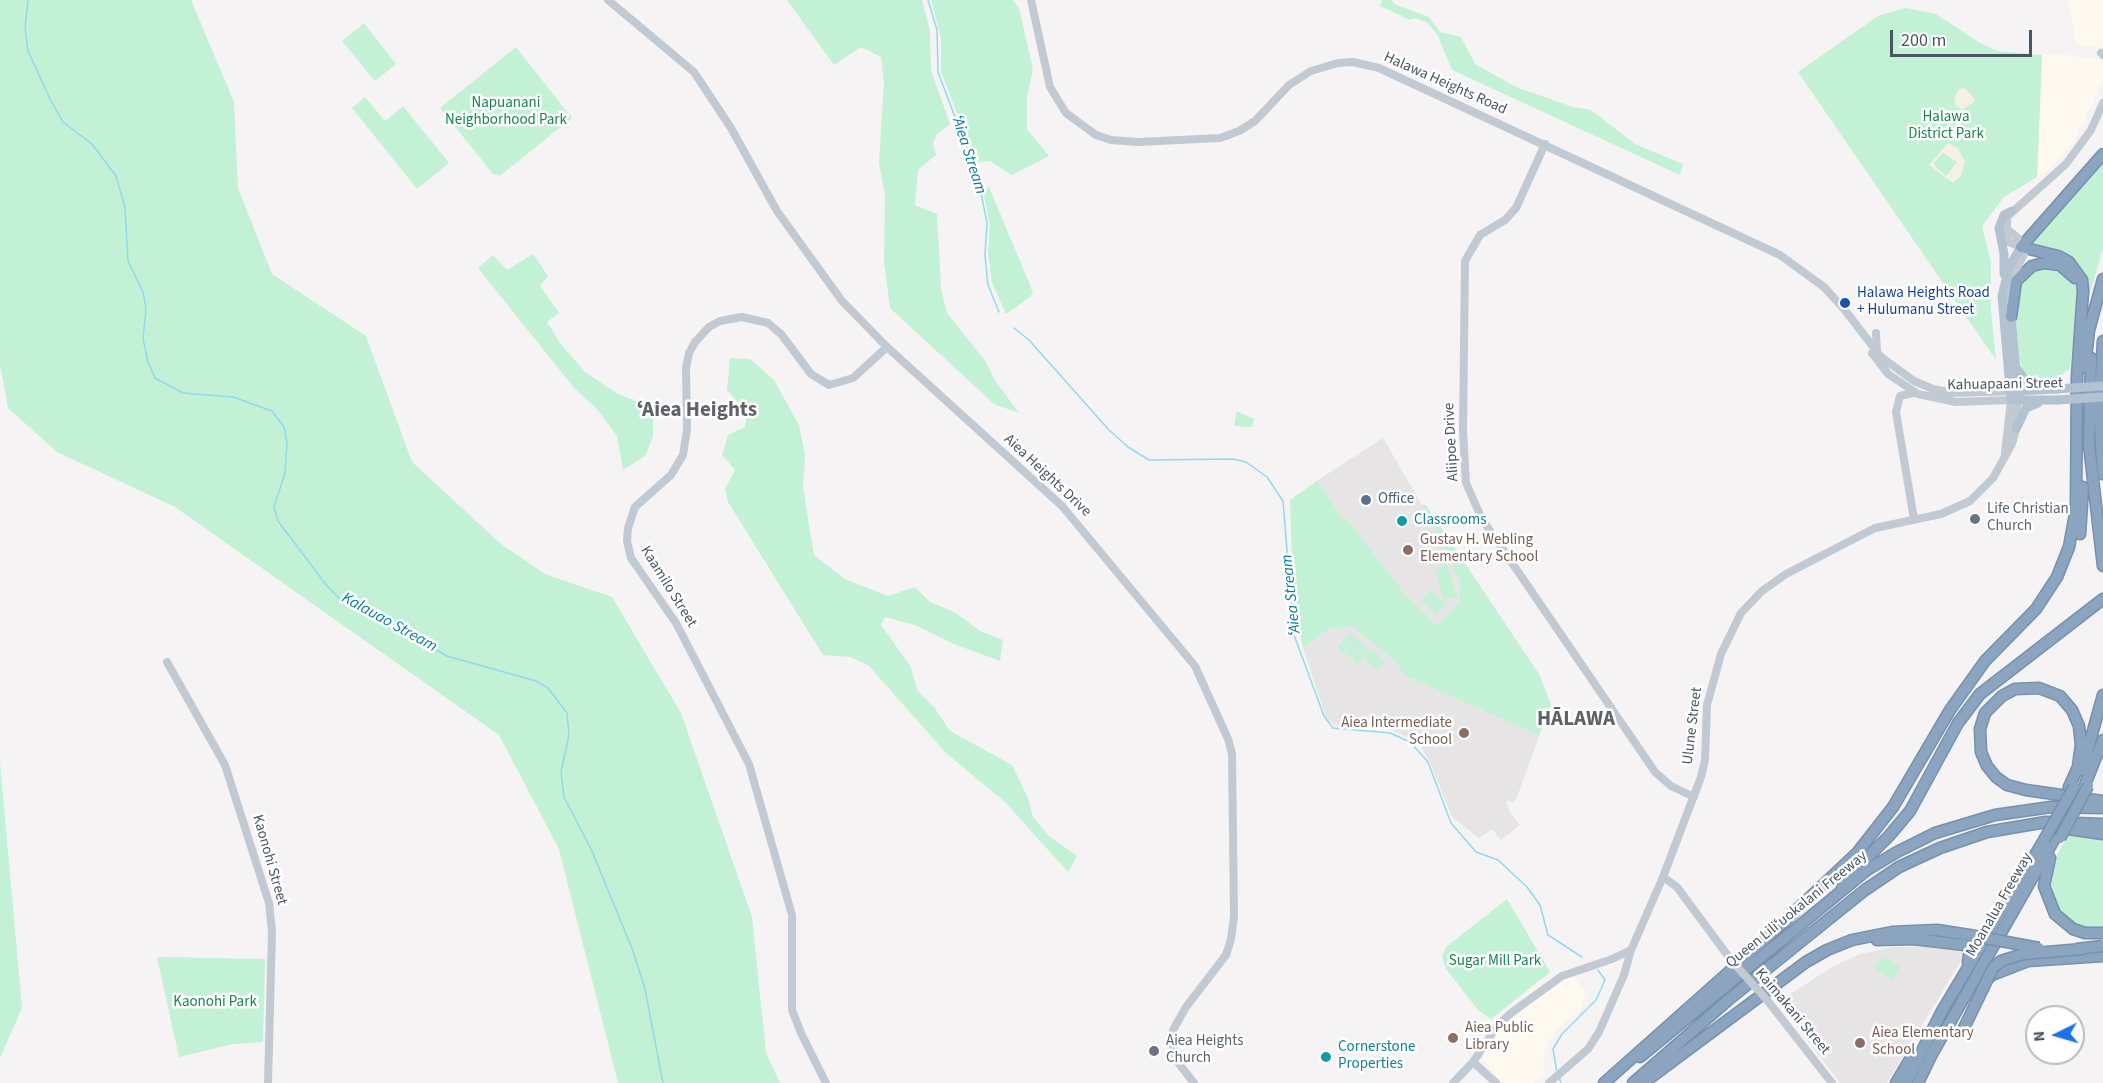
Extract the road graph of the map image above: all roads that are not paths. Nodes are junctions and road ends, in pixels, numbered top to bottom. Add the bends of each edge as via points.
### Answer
1 (608, 0) edge
2 (1032, 0) edge
3 (2103, 103) edge
4 (1545, 144) junction
5 (2103, 147) edge
6 (2103, 154) edge
7 (2085, 175) junction
8 (2009, 215) junction
9 (2019, 242) junction
10 (2103, 279) edge
11 (2004, 280) junction
12 (2103, 299) edge
13 (2082, 309) junction
14 (2011, 317) junction
15 (1876, 333) dead end
16 (1866, 339) junction
17 (2103, 341) edge
18 (888, 348) junction
19 (1881, 357) junction
20 (2016, 367) junction
21 (2103, 371) edge
22 (2103, 386) edge
23 (2056, 389) junction
24 (1918, 394) junction
25 (2014, 396) junction
26 (2103, 397) edge
27 (2053, 400) junction
28 (2016, 429) junction
29 (2103, 440) edge
30 (2004, 460) junction
31 (2103, 474) edge
32 (1914, 519) junction
33 (2103, 566) edge
34 (2103, 599) edge
35 (167, 662) dead end
36 (2103, 695) edge
37 (1961, 696) junction
38 (2103, 740) edge
39 (2079, 787) junction
40 (1694, 797) junction
41 (2103, 801) edge
42 (2103, 808) edge
43 (2103, 824) edge
44 (2103, 834) edge
45 (2050, 839) junction
46 (1952, 843) junction
47 (1663, 877) junction
48 (2103, 933) edge
49 (2103, 946) edge
50 (2083, 949) junction
51 (1631, 950) junction
52 (1767, 954) junction
53 (2103, 956) edge
54 (1612, 959) junction
55 (1966, 971) junction
56 (1624, 975) junction
57 (1762, 998) junction
58 (1942, 1011) junction
59 (1953, 1019) junction
60 (1962, 1032) dead end
61 (1473, 1062) junction
62 (1555, 1078) edge
63 (268, 1083) edge
64 (826, 1083) edge
65 (1194, 1083) edge
66 (1453, 1083) edge
67 (1496, 1083) edge
68 (1606, 1083) edge
69 (1633, 1083) edge
70 (1644, 1083) edge
71 (1832, 1083) edge
72 (1896, 1083) edge
73 (1906, 1083) edge
74 (1918, 1083) edge

1 - 18 street, Aiea Heights Drive via 694,72 731,128 777,211 824,279
2 - 4 street, Halawa Heights Road via 1046,76 1054,97 1082,127 1111,140 1153,142 1225,137 1255,120 1300,77 1325,65 1353,62 1394,74
3 - 8 street via 2091,130 2066,164
4 - 16 street, Halawa Heights Road via 1780,255 1824,288
4 - 40 street, Aliipoe Drive via 1516,208 1480,235 1465,261 1466,483 1482,519 1654,772
5 - 7 highway
6 - 7 highway
7 - 9 highway via 2036,230
8 - 9 street via 2003,228 2006,238 2013,245
8 - 11 main road via 2004,215 1999,228
9 - 11 main road, Ulune Street
9 - 13 highway via 2069,262 2082,280
9 - 14 street, Ulune Street via 2024,258 2009,291
10 - 37 highway via 2086,356 2084,505 2076,551 2048,604
11 - 25 main road, Ulune Street via 2002,305
12 - 33 highway via 2091,361 2088,429
13 - 14 highway via 2080,288 2073,275 2060,265 2044,263 2027,269 2016,281
13 - 37 highway via 2076,509 2069,547 2047,594 1986,661
14 - 20 main road, Ulune Street
15 - 19 street via 1876,348
16 - 19 street, Kahuapaani Street
16 - 24 street, Kahuapaani Street via 1888,374
17 - 31 highway via 2099,416
18 - 64 street, Kaamilo Street via 853,378 829,385 811,374 768,323 742,317 709,327 695,342 686,368 684,455 671,475 635,507 627,534 631,558 675,623 749,764 792,915 792,1010
18 - 65 street, Aiea Heights Drive via 1040,484 1084,529 1185,651 1228,739 1234,772 1231,939 1226,955 1173,1030 1176,1060
19 - 25 street, Kahuapaani Street via 1906,377 1933,389
20 - 23 main road via 2031,385
20 - 25 main road, Ulune Street
21 - 29 highway
22 - 23 main road, Kahuapaani Street, bridge
23 - 25 main road, Kahuapaani Street
24 - 25 street, Kahuapaani Street via 1956,402
24 - 32 street via 1900,396 1896,412
25 - 27 main road, Kahuapaani Street
25 - 28 street, Ulune Street
25 - 30 street, Ulune Street
26 - 27 main road, Kahuapaani Street, bridge
27 - 28 main road via 2026,408
28 - 30 street, Ulune Street
30 - 32 street, Ulune Street via 1993,478 1970,501 1941,514
32 - 40 street, Ulune Street via 1875,528 1786,574 1741,613 1721,654 1711,688 1705,722 1705,759
34 - 52 highway via 1980,694 1958,723 1904,820
35 - 63 street, Kaonohi Street via 225,765 269,903 273,932
36 - 39 highway
37 - 68 highway via 1893,807 1857,853
38 - 39 highway
39 - 41 highway via 2079,726 2060,696 2039,688 2015,689 1985,713 1980,729 1981,752 1990,772 2015,788
39 - 45 highway, bridge
39 - 45 highway, bridge
40 - 47 street, Ulune Street
42 - 52 highway, Queen Liliʻuokalani Freeway via 2015,811 1935,833 1867,870
43 - 46 highway, Queen Liliʻuokalani Freeway via 2034,824
44 - 46 highway via 2074,829 2031,830
45 - 48 highway via 2045,874 2049,903 2073,929
45 - 55 highway, Moanalua Freeway via 2012,892
45 - 59 highway, Moanalua Freeway
46 - 69 highway, Queen Liliʻuokalani Freeway via 1912,860 1865,890
47 - 51 street, Ulune Street
47 - 57 street, Kaimakani Street, bridge via 1677,887
49 - 50 highway, bridge
50 - 57 highway, bridge via 2023,947 1969,935 1914,930 1852,939 1806,962
50 - 60 highway, bridge via 2023,954 2001,961 1993,968
51 - 54 street
51 - 56 street, Ulune Street
52 - 68 highway, Queen Liliʻuokalani Freeway
53 - 59 highway via 2044,958 2010,967 1992,975 1973,992
54 - 56 street via 1620,964
54 - 61 street via 1580,968 1552,982 1498,1025
55 - 57 highway via 1970,950 1965,945 1879,940 1829,954
55 - 58 highway, Moanalua Freeway
56 - 62 street, Ulune Street via 1596,1038
57 - 70 highway
57 - 71 street, Kaimakani Street
58 - 72 highway
58 - 73 highway
59 - 74 highway, Moanalua Freeway
61 - 66 street
61 - 67 street

